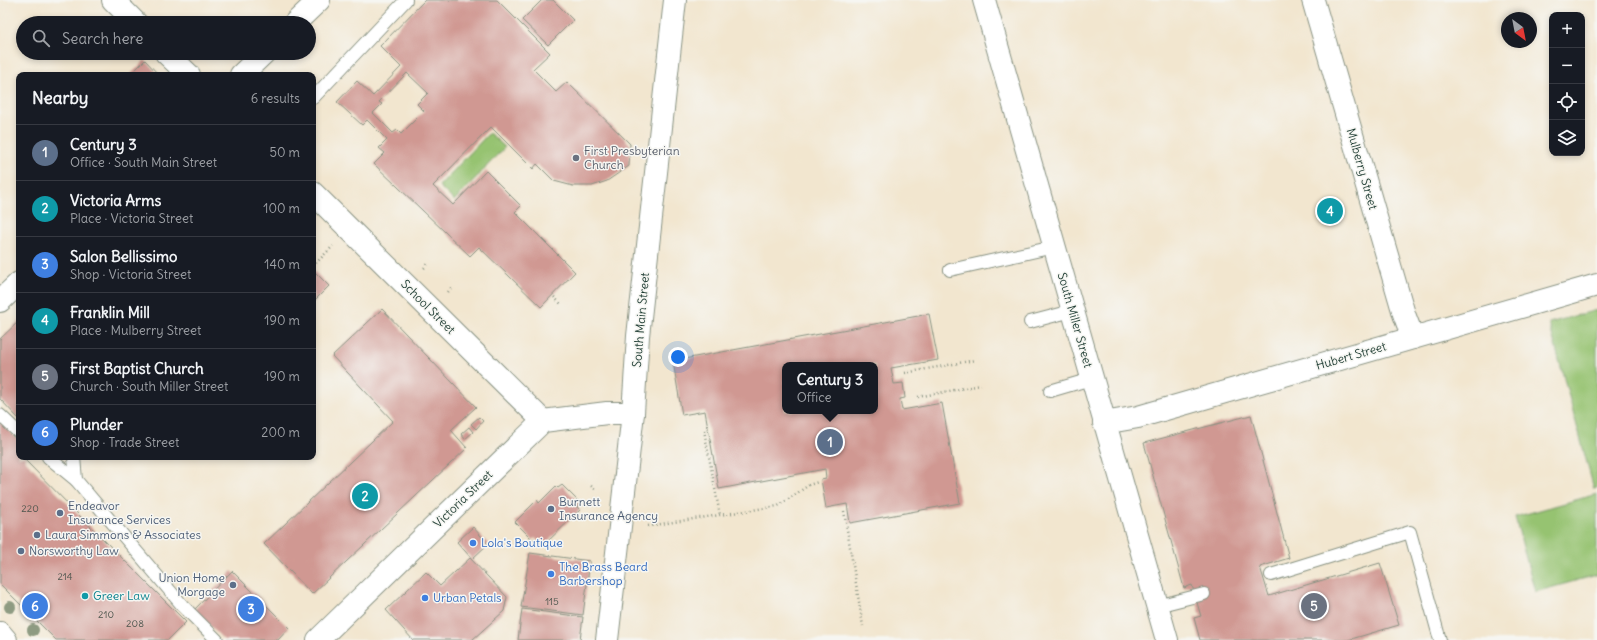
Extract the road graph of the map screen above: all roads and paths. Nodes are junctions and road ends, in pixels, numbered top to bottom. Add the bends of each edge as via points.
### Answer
1 (113, 0) edge
2 (319, 0) edge
3 (406, 0) edge
4 (675, 0) edge
5 (984, 0) edge
6 (1313, 0) edge
7 (129, 16) edge
8 (302, 16) edge
9 (173, 60) edge
10 (257, 60) edge
11 (186, 72) edge
12 (244, 72) edge
13 (316, 95) edge
14 (316, 201) edge
15 (336, 243) dead end
16 (1054, 247) junction
17 (316, 263) edge
18 (428, 264) dead end
19 (424, 268) dead end
20 (950, 270) dead end
21 (1597, 285) edge
22 (16, 287) edge
23 (451, 288) dead end
24 (448, 292) dead end
25 (554, 297) dead end
26 (0, 301) edge
27 (561, 304) dead end
28 (1072, 312) junction
29 (1030, 322) dead end
30 (1413, 338) junction
31 (975, 360) dead end
32 (905, 373) dead end
33 (1091, 379) junction
34 (981, 385) dead end
35 (1050, 391) dead end
36 (918, 396) dead end
37 (634, 413) junction
38 (0, 415) edge
39 (543, 421) junction
40 (1104, 423) junction
41 (16, 429) edge
42 (704, 430) dead end
43 (52, 460) edge
44 (74, 460) edge
45 (76, 480) junction
46 (818, 482) dead end
47 (591, 486) dead end
48 (595, 489) dead end
49 (844, 511) dead end
50 (720, 515) junction
51 (648, 526) dead end
52 (1271, 575) dead end
53 (1204, 594) dead end
54 (1157, 606) junction
55 (863, 626) dead end
56 (0, 633) edge
57 (6, 640) edge
58 (217, 640) edge
59 (318, 640) edge
60 (607, 640) edge
61 (1167, 640) edge
62 (1440, 640) edge

1 - 7 street
2 - 8 street
3 - 13 lane
4 - 37 street, South Main Street via 638,336
5 - 16 street, South Miller Street
6 - 30 street, Mulberry Street
9 - 11 street
10 - 12 street
14 - 39 street, School Street
15 - 17 path
16 - 20 lane
16 - 28 street, South Miller Street
18 - 19 path
21 - 30 street, Hubert Street
22 - 26 street
23 - 24 path
25 - 27 path
28 - 29 lane
28 - 33 street, South Miller Street
30 - 40 street, Hubert Street via 1138,416
31 - 32 path
33 - 35 lane
33 - 40 street, South Miller Street
34 - 36 path
37 - 39 street via 607,413
37 - 60 street, South Main Street
38 - 41 lane
39 - 59 street, Victoria Street
40 - 54 street, South Miller Street
42 - 50 path
43 - 45 lane
44 - 45 lane
45 - 58 lane via 182,605
46 - 50 path via 809,485 778,506
47 - 48 path
49 - 55 path
50 - 51 path
52 - 62 lane via 1410,532
53 - 54 lane
54 - 61 street, South Miller Street
56 - 57 street

